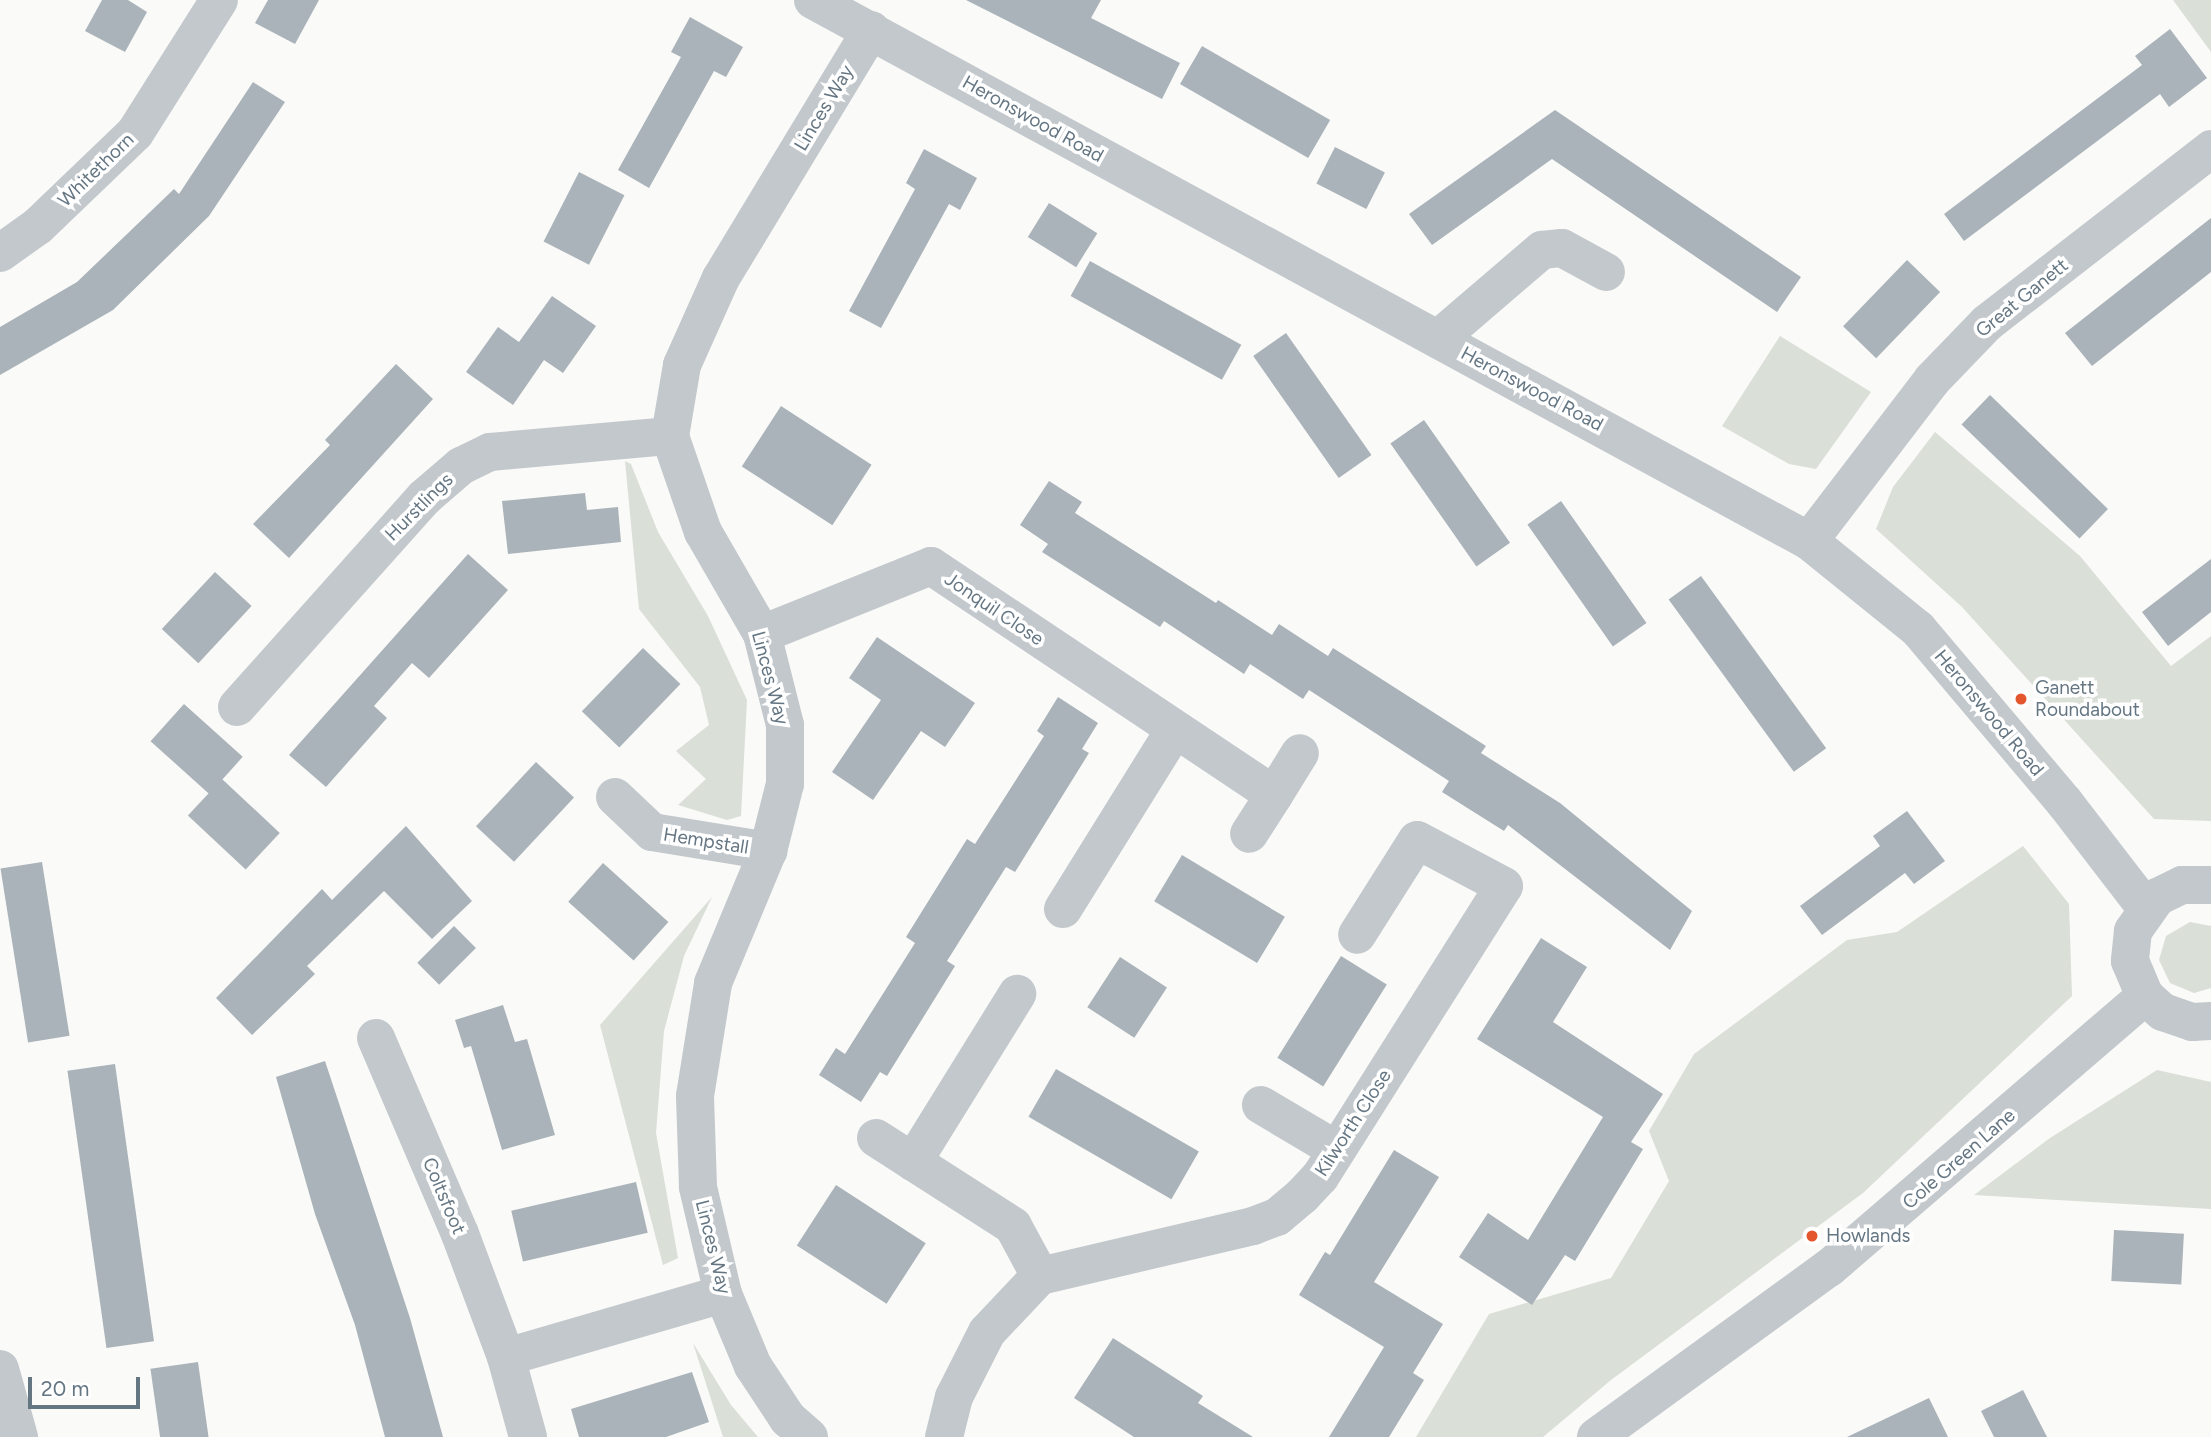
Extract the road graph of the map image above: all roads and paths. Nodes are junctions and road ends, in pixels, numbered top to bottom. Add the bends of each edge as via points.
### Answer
1 (219, 0) edge
2 (813, 0) edge
3 (870, 30) junction
4 (2211, 149) edge
5 (0, 253) edge
6 (1606, 272) dead end
7 (1438, 339) junction
8 (670, 436) junction
9 (1810, 541) junction
10 (762, 634) junction
11 (237, 707) dead end
12 (1174, 731) junction
13 (1300, 753) dead end
14 (1274, 795) junction
15 (615, 797) dead end
16 (1249, 834) dead end
17 (768, 851) junction
18 (2211, 885) edge
19 (2146, 908) junction
20 (1063, 909) dead end
21 (1357, 936) dead end
22 (1017, 994) dead end
23 (2145, 996) junction
24 (2204, 1025) edge
25 (376, 1038) dead end
26 (1261, 1105) dead end
27 (876, 1138) dead end
28 (1337, 1150) junction
29 (913, 1162) junction
30 (1040, 1276) junction
31 (723, 1294) junction
32 (506, 1357) junction
33 (0, 1369) edge
34 (19, 1437) edge
35 (528, 1437) edge
36 (809, 1437) edge
37 (944, 1437) edge
38 (1596, 1437) edge

1 - 5 street, Whitethorn via 135,133 38,226
2 - 3 street, Heronswood Road
3 - 7 street, Heronswood Road
3 - 8 street, Linces Way via 721,278 682,365
4 - 9 street, Great Ganett via 1987,323 1924,390
6 - 7 street via 1562,248 1542,250
7 - 9 street, Heronswood Road
8 - 10 street, Linces Way via 703,532
8 - 11 street, Hurstlings via 490,452 461,466 425,497
9 - 19 street, Heronswood Road via 1918,629 2065,803
10 - 12 street, Jonquil Close via 931,566
10 - 17 street, Linces Way via 785,725 785,784
12 - 14 street, Jonquil Close
12 - 20 street
13 - 14 street
14 - 16 street
15 - 17 street, Hempstall via 652,832
17 - 31 street, Linces Way via 713,983 695,1096 698,1187
18 - 19 street via 2182,885
19 - 23 street via 2133,931 2130,961
21 - 28 street, Kilworth Close via 1417,840 1504,886
22 - 29 street
23 - 24 street via 2163,1012
23 - 38 street, Cole Green Lane via 1851,1251
25 - 32 street, Coltsfoot via 460,1234
26 - 28 street
27 - 29 street
28 - 30 street, Kilworth Close via 1320,1177 1277,1217
29 - 30 street via 1013,1226
30 - 37 street via 987,1332 954,1397
31 - 32 street
31 - 36 street, Linces Way via 753,1366 788,1419
32 - 35 street, Coltsfoot
33 - 34 street

